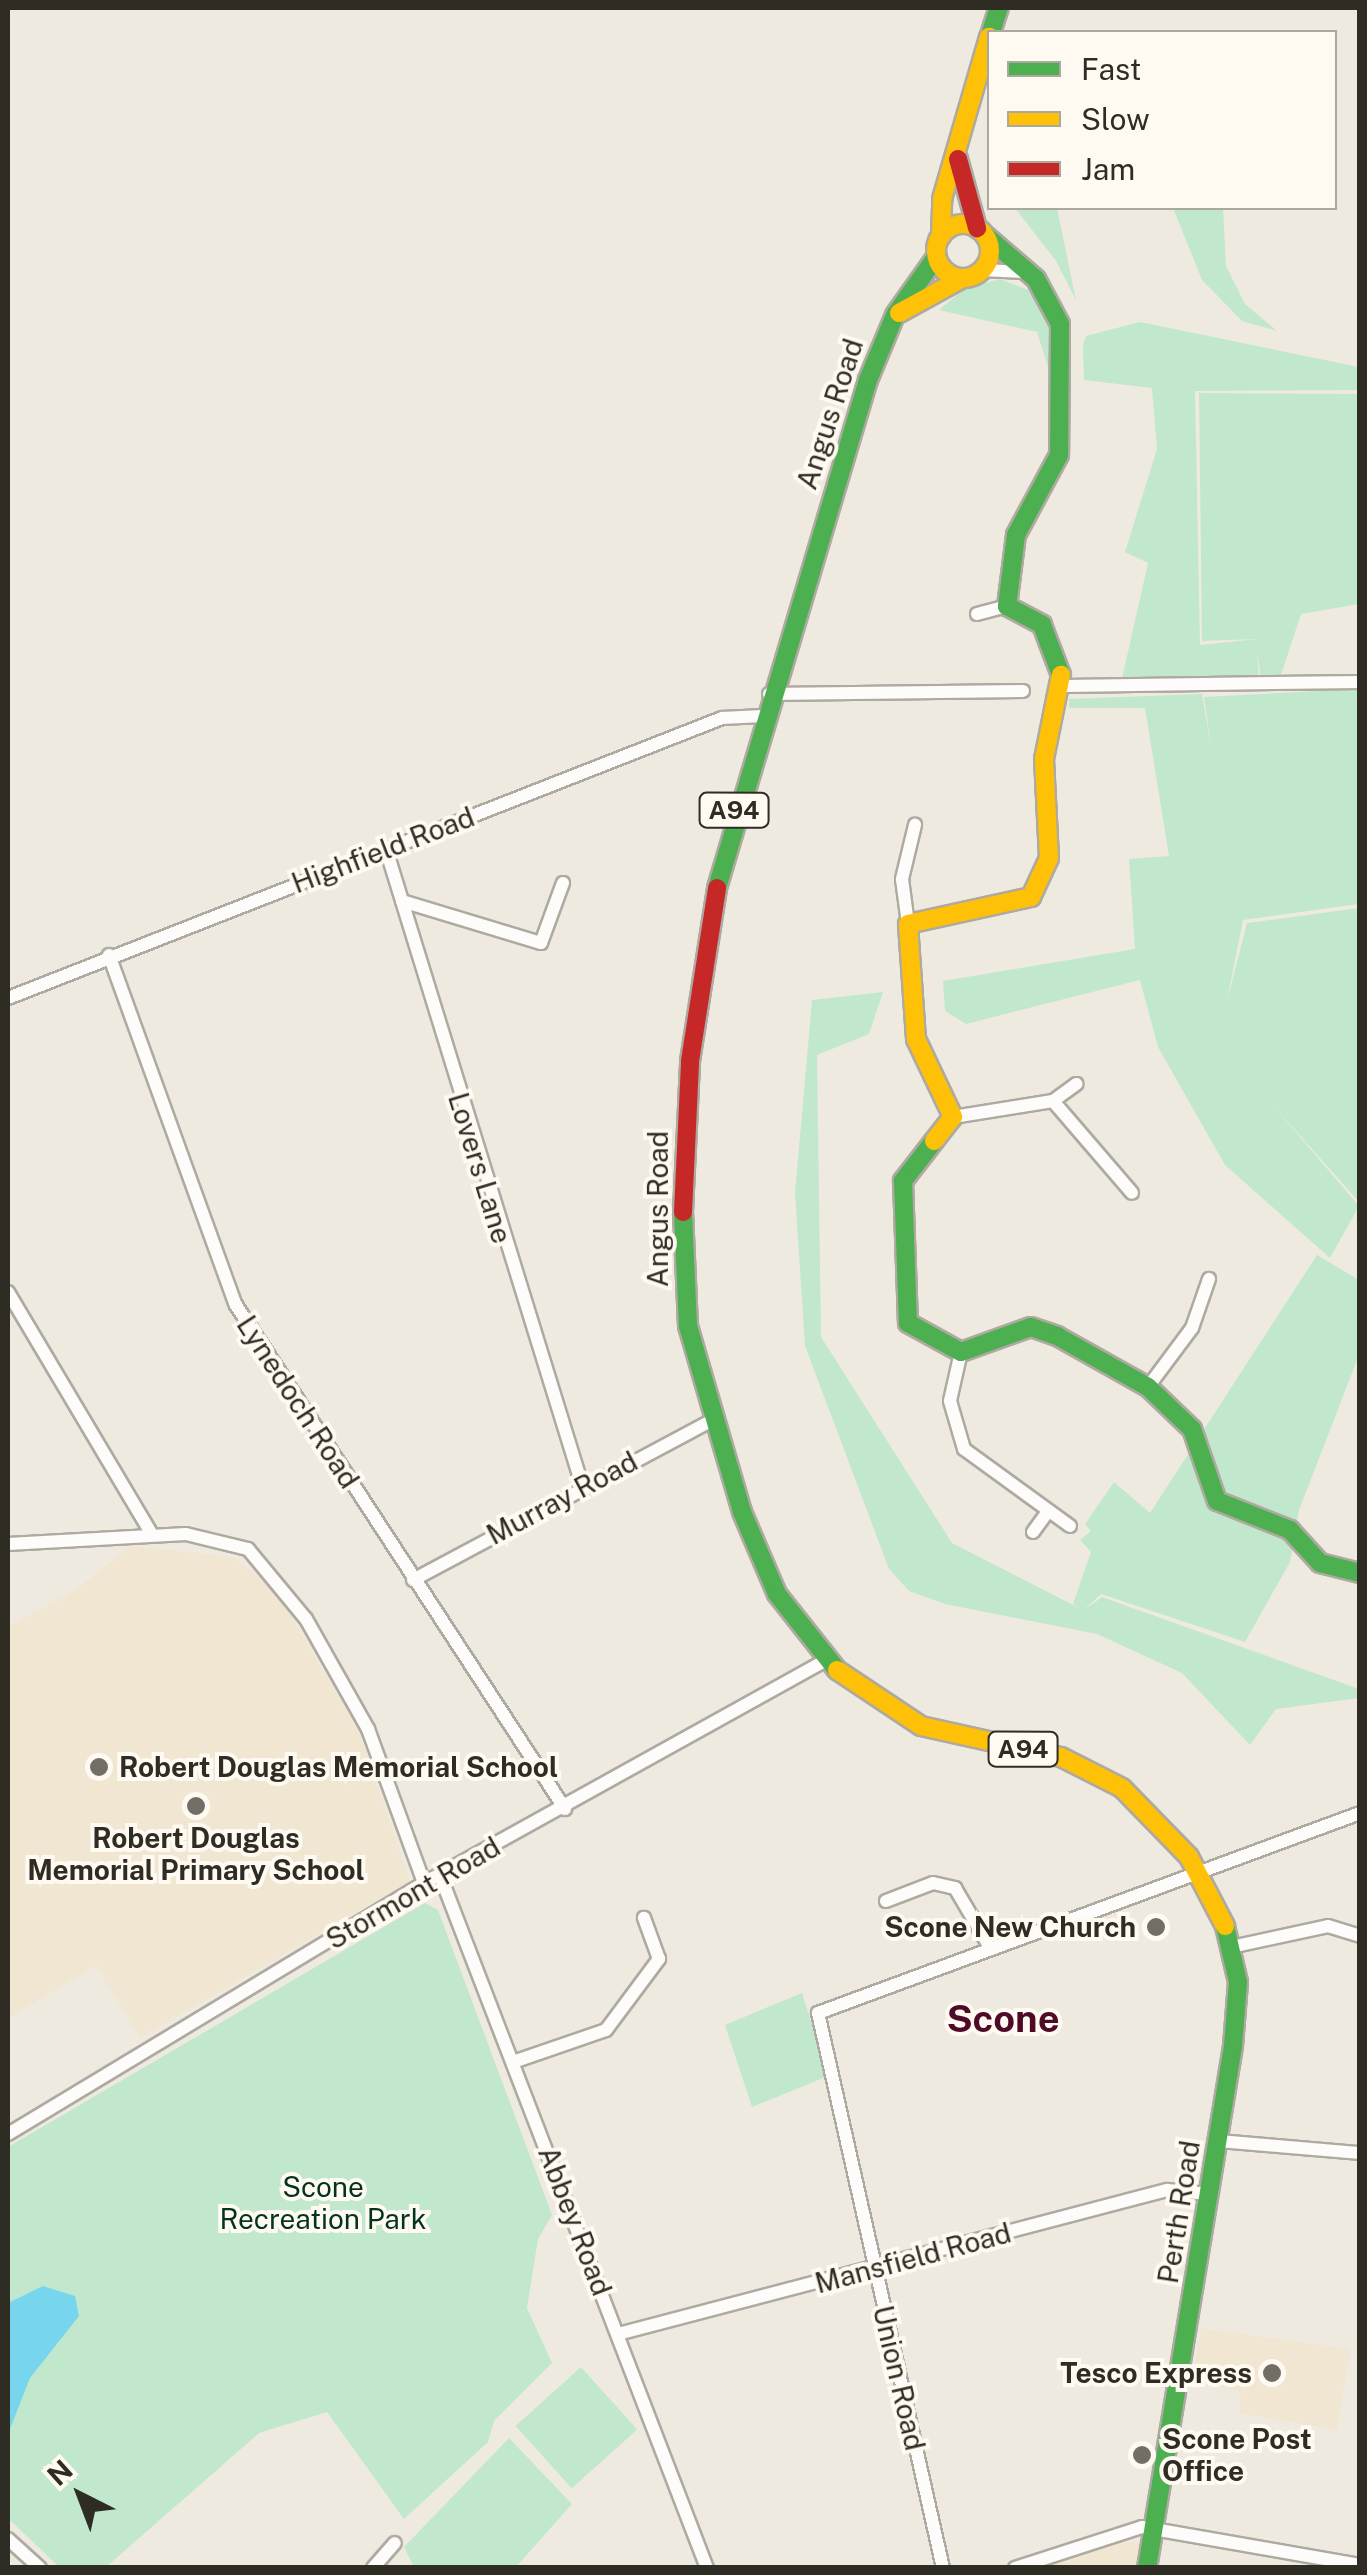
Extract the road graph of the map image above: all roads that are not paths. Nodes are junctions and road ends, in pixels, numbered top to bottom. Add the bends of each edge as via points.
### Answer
1 (987, 45) edge
2 (957, 142) junction
3 (981, 232) junction
4 (941, 236) junction
5 (936, 256) junction
6 (982, 270) junction
7 (1032, 274) junction
8 (963, 278) junction
9 (896, 315) junction
10 (1007, 606) junction
11 (977, 614) dead end
12 (1360, 682) edge
13 (1064, 686) junction
14 (1022, 691) dead end
15 (770, 694) junction
16 (762, 716) junction
17 (915, 825) dead end
18 (386, 848) junction
19 (563, 882) dead end
20 (402, 901) junction
21 (908, 924) junction
22 (109, 954) junction
23 (8, 998) edge
24 (1076, 1084) dead end
25 (1053, 1101) junction
26 (954, 1116) junction
27 (1132, 1192) dead end
28 (1209, 1279) dead end
29 (8, 1292) edge
30 (961, 1352) junction
31 (1148, 1387) junction
32 (713, 1420) junction
33 (582, 1485) junction
34 (1048, 1511) junction
35 (1070, 1526) dead end
36 (1033, 1532) dead end
37 (152, 1535) junction
38 (8, 1544) edge
39 (1360, 1573) edge
40 (412, 1580) junction
41 (824, 1661) junction
42 (565, 1809) junction
43 (1360, 1813) edge
44 (1198, 1872) junction
45 (440, 1876) junction
46 (424, 1883) junction
47 (886, 1900) dead end
48 (644, 1918) dead end
49 (1360, 1936) edge
50 (1232, 1947) junction
51 (991, 1949) junction
52 (513, 2062) junction
53 (8, 2134) edge
54 (1219, 2141) junction
55 (1360, 2153) edge
56 (1209, 2194) junction
57 (874, 2269) junction
58 (618, 2334) junction
59 (1155, 2529) junction
60 (8, 2538) edge
61 (395, 2543) dead end
62 (1360, 2565) edge
63 (40, 2568) edge
64 (373, 2568) edge
65 (707, 2568) edge
66 (943, 2568) edge
67 (1015, 2568) edge
68 (1147, 2568) edge

1 - 2 main road, A94
2 - 3 main road
2 - 4 main road, A94
3 - 4 main road via 954,226
3 - 6 main road
3 - 7 main road
4 - 5 main road, A94
5 - 8 main road
5 - 9 main road, Angus Road / A94
6 - 7 street
6 - 8 main road
7 - 10 main road via 1060,324 1061,442 1016,534
8 - 9 main road, Angus Road
9 - 15 main road, Angus Road / A94
10 - 11 street
10 - 13 main road via 1042,625
12 - 13 street
13 - 21 main road via 1044,759 1049,858 1031,897
14 - 15 street
15 - 16 main road, Angus Road / A94
16 - 18 street, Highfield Road via 722,718
16 - 32 main road, Angus Road / A94 via 715,882 690,1061 682,1264
17 - 21 street via 902,879
18 - 20 street, Lovers Lane
18 - 22 street, Highfield Road
19 - 20 street via 541,943
20 - 33 street, Lovers Lane
21 - 26 main road via 916,1039
22 - 23 street, Highfield Road
22 - 40 street, Lynedoch Road via 236,1305
24 - 25 street
25 - 26 street
25 - 27 street
26 - 30 main road via 903,1181 898,1206 908,1323
28 - 31 street via 1192,1328
29 - 37 street
30 - 31 main road via 1030,1328
30 - 34 street via 952,1428 964,1448
31 - 39 main road via 1192,1429 1218,1501 1290,1530 1320,1563
32 - 33 street, Murray Road
32 - 41 main road, Angus Road / A94 via 759,1557
33 - 40 street, Murray Road
34 - 35 street
34 - 36 street
37 - 38 street
37 - 46 street via 218,1535 276,1575 368,1729
40 - 42 street, Lynedoch Road
41 - 42 street, Stormont Road
41 - 44 main road, Angus Road / A94 via 922,1726 1062,1757 1106,1777 1149,1811
42 - 45 street, Stormont Road
43 - 44 street
44 - 50 main road, Perth Road / A94
44 - 51 street
45 - 46 street, Stormont Road
45 - 52 street, Abbey Road
46 - 53 street, Stormont Road
47 - 51 street via 933,1883 955,1888
48 - 52 street via 659,1959 606,2030
49 - 50 street via 1328,1926
50 - 54 main road, Perth Road / A94 via 1238,2004
51 - 57 street, Union Road via 818,2013
52 - 58 street, Abbey Road
54 - 55 street
54 - 56 main road, Perth Road / A94
56 - 57 street, Mansfield Road via 1167,2190
56 - 59 main road, Perth Road / A94
57 - 58 street, Mansfield Road
57 - 66 street, Union Road
58 - 65 street, Abbey Road
59 - 62 street
59 - 67 street
59 - 68 main road, Perth Road / A94
60 - 63 street
61 - 64 street

